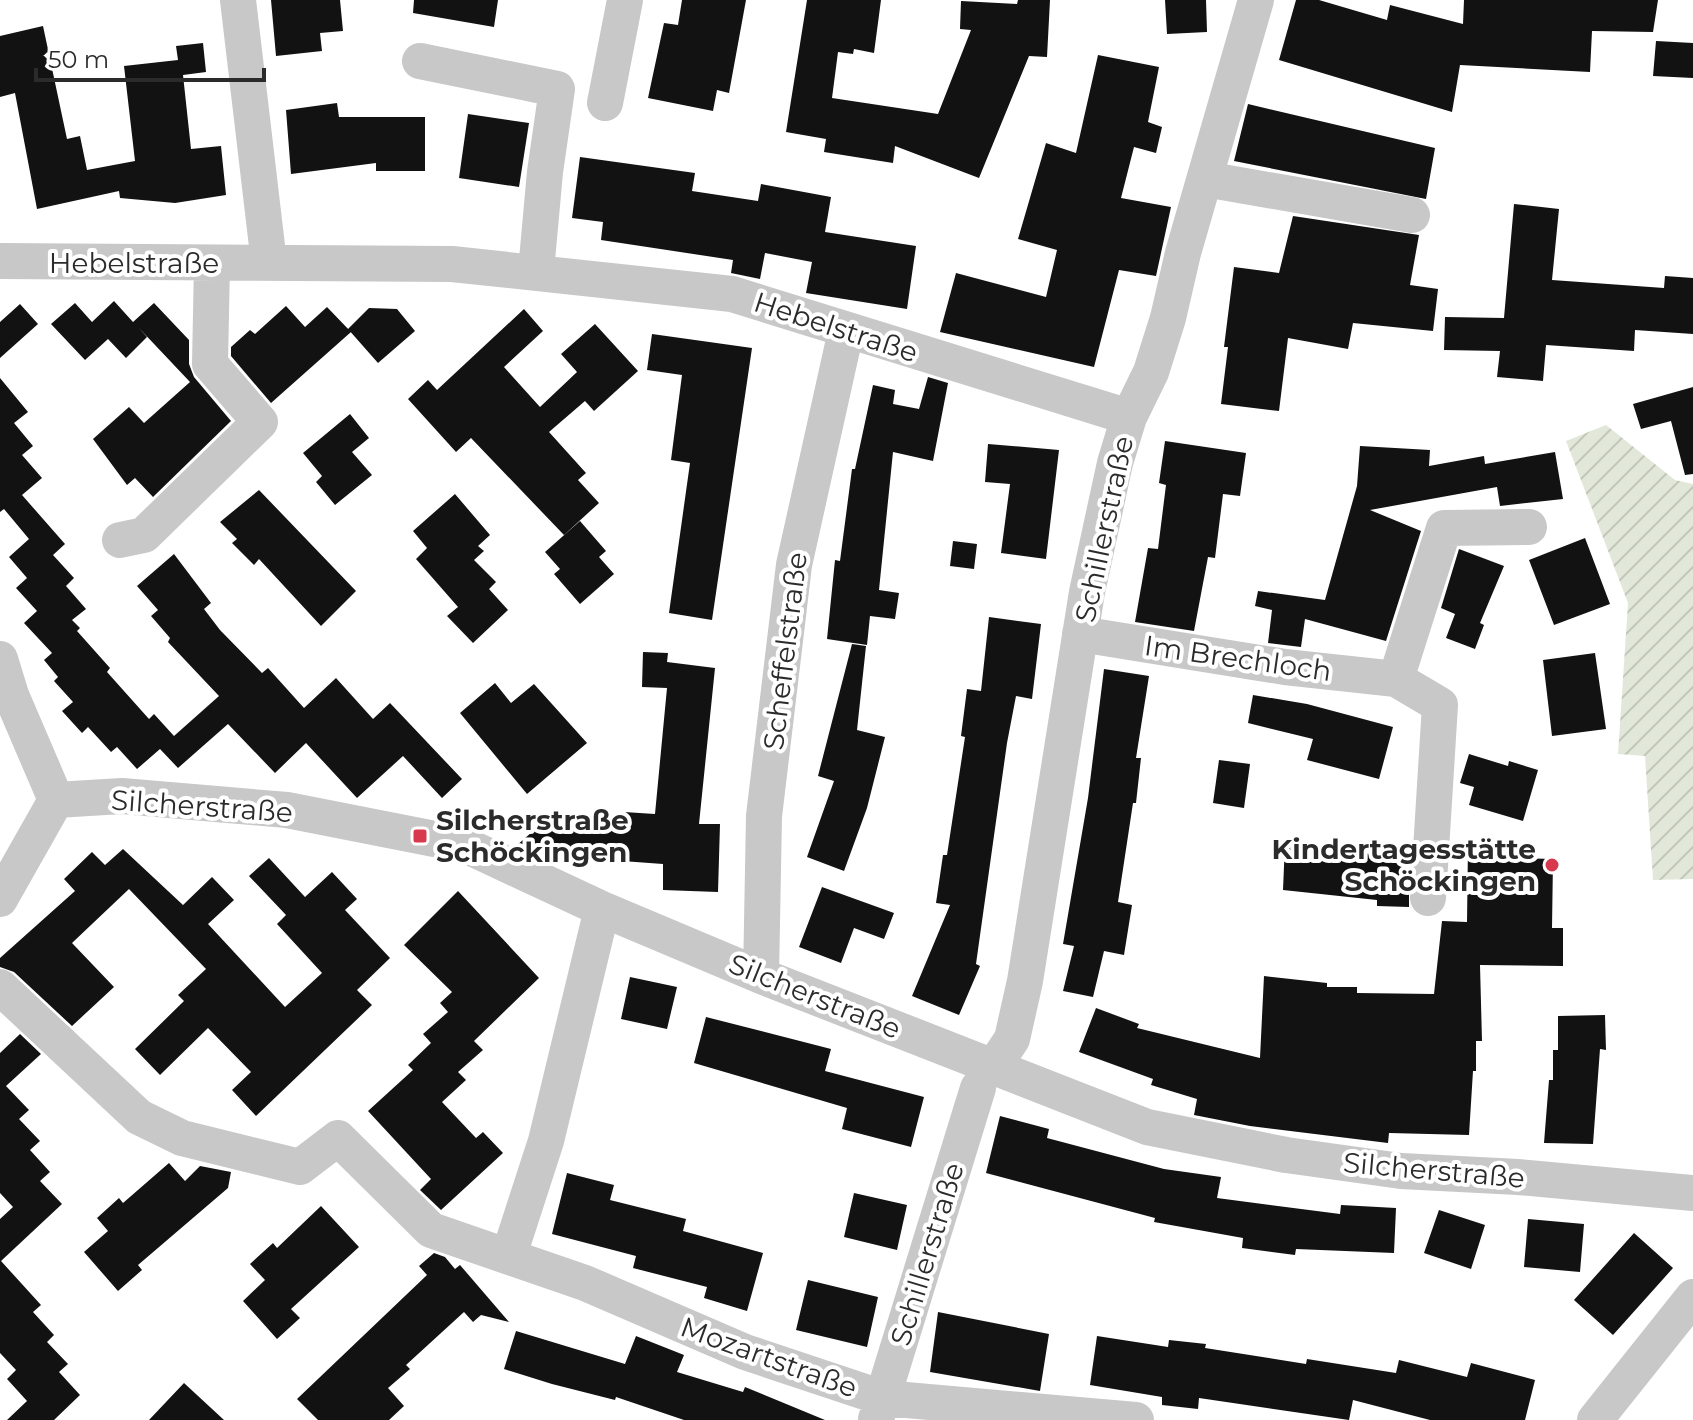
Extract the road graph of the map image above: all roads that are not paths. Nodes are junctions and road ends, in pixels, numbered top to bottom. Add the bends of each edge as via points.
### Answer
1 (238, 0) edge
2 (625, 0) edge
3 (1256, 0) edge
4 (420, 61) dead end
5 (557, 89) junction
6 (1205, 179) junction
7 (1412, 215) dead end
8 (0, 261) edge
9 (269, 263) junction
10 (212, 264) junction
11 (536, 271) junction
12 (846, 331) junction
13 (1129, 417) junction
14 (1529, 527) dead end
15 (120, 540) dead end
16 (1080, 634) junction
17 (0, 659) edge
18 (1396, 679) junction
19 (56, 800) junction
20 (1428, 898) dead end
21 (0, 899) edge
22 (602, 909) junction
23 (761, 976) junction
24 (0, 987) edge
25 (986, 1077) junction
26 (1693, 1193) edge
27 (509, 1255) junction
28 (1693, 1297) edge
29 (879, 1409) edge
30 (1136, 1420) edge
31 (1595, 1420) edge

1 - 9 street
2 - 5 street via 612,106
3 - 6 street, Schillerstraße
4 - 5 street
5 - 11 street
6 - 7 street
6 - 13 street, Schillerstraße via 1151,372
8 - 10 street, Hebelstraße
9 - 10 street, Hebelstraße
9 - 11 street, Hebelstraße via 381,261
10 - 15 street via 210,364 260,422 144,535
11 - 12 street, Hebelstraße via 732,294
12 - 13 street, Hebelstraße
12 - 23 street, Scheffelstraße via 794,565 764,816
13 - 16 street, Schillerstraße
14 - 18 street via 1444,528
16 - 18 street, Im Brechloch
16 - 25 street, Schillerstraße via 1025,981 1012,1039
17 - 19 street
18 - 20 street, Im Brechloch via 1440,705
19 - 21 street
19 - 22 street, Silcherstraße via 122,796 287,810 465,845
22 - 23 street, Silcherstraße
22 - 27 street via 546,1141
23 - 25 street, Silcherstraße
24 - 27 street, Mozartstraße via 139,1117 182,1138 300,1167 338,1138 431,1230
25 - 26 street, Silcherstraße via 1147,1127 1286,1155 1401,1171
25 - 29 street, Schillerstraße
27 - 29 street, Mozartstraße
28 - 31 street
29 - 30 street, Mozartstraße

